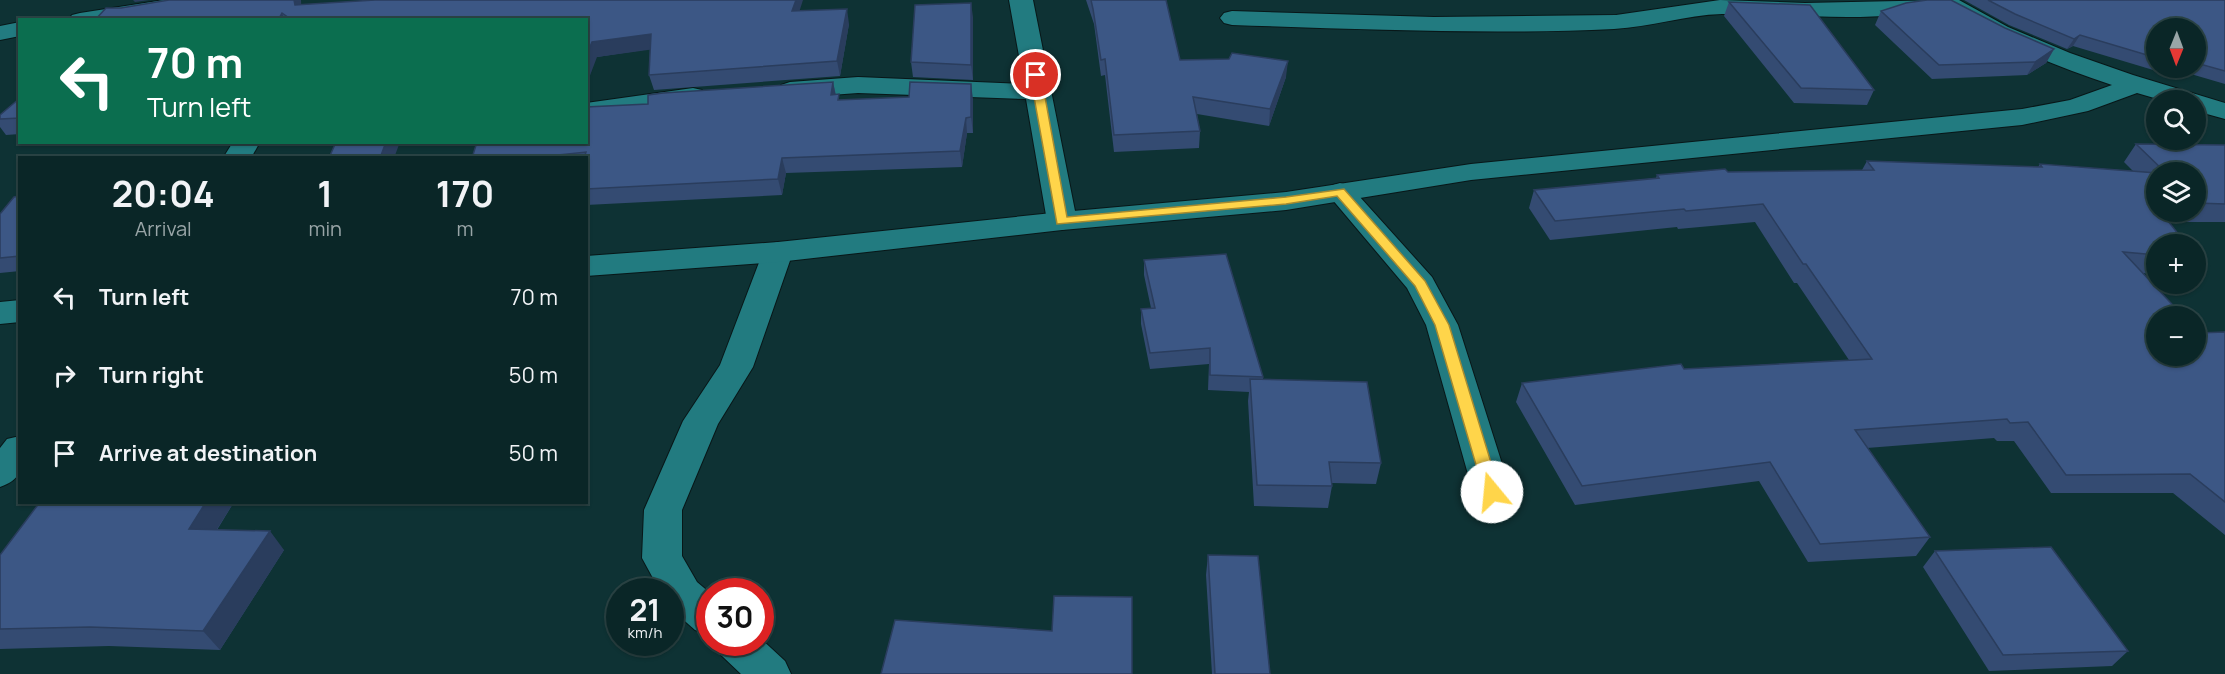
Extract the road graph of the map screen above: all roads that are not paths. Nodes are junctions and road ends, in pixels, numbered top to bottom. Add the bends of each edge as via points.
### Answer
1 (210, 0) edge
2 (1021, 0) edge
3 (1943, 1) edge
4 (93, 18) edge
5 (1232, 18) dead end
6 (18, 29) edge
7 (0, 33) edge
8 (2134, 85) junction
9 (2152, 90) edge
10 (763, 91) edge
11 (1040, 92) junction
12 (715, 94) edge
13 (2206, 106) edge
14 (588, 111) edge
15 (2225, 111) edge
16 (1340, 192) junction
17 (1062, 221) junction
18 (778, 252) junction
19 (588, 266) edge
20 (18, 311) edge
21 (0, 313) edge
22 (18, 451) edge
23 (0, 473) edge
24 (1492, 492) dead end
25 (696, 605) edge
26 (751, 656) edge
27 (770, 674) edge

1 - 4 street
2 - 11 street
3 - 5 street via 1891,8 1720,7 1616,22 1434,24
3 - 8 street via 2046,52
6 - 7 street
8 - 9 street
8 - 16 street via 2069,110 2022,117 1602,157
10 - 11 street via 858,85
11 - 17 street
12 - 14 street
13 - 15 street
16 - 17 street via 1286,201
16 - 24 street via 1421,284 1442,325
17 - 18 street
18 - 19 street
18 - 25 street via 736,367 701,421 663,510 662,558 684,594
20 - 21 street
22 - 23 street
26 - 27 street

